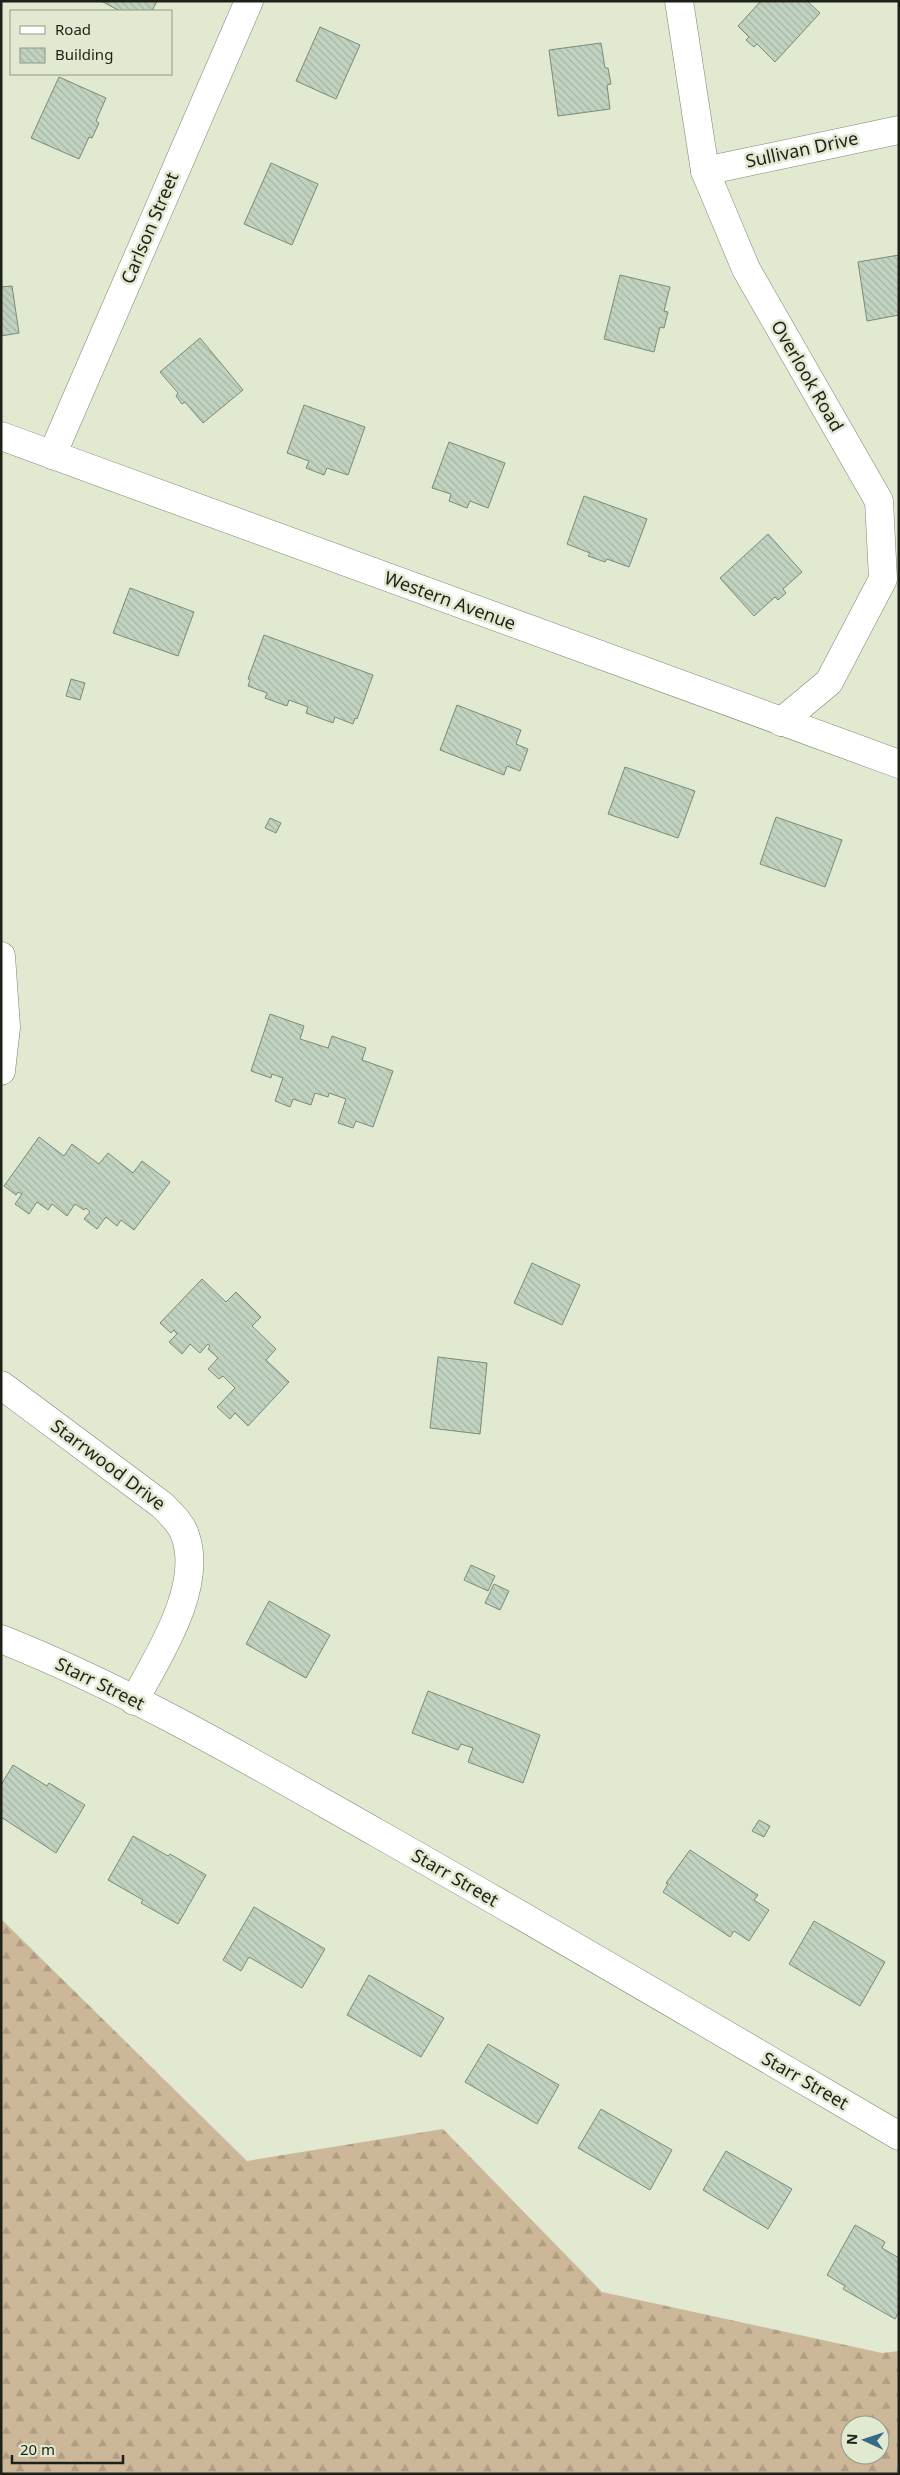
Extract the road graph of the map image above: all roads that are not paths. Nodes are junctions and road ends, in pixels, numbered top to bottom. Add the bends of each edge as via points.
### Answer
1 (249, 1) edge
2 (679, 1) edge
3 (899, 130) edge
4 (705, 171) junction
5 (1, 436) edge
6 (52, 454) junction
7 (891, 580) edge
8 (782, 722) junction
9 (899, 764) edge
10 (1, 956) edge
11 (1, 1071) edge
12 (1, 1385) edge
13 (1, 1639) edge
14 (134, 1701) junction
15 (899, 2136) edge

1 - 6 street, Carlson Street
2 - 4 street, Overlook Road
3 - 4 street, Sullivan Drive
4 - 7 street, Overlook Road via 746,269 879,501
5 - 6 street, Western Avenue
6 - 8 street, Western Avenue
7 - 8 street, Overlook Road via 829,682
8 - 9 street, Western Avenue
10 - 11 street via 6,1027
12 - 14 street, Starrwood Drive via 162,1505 185,1535 190,1562 187,1587 162,1649
13 - 14 street, Starr Street
14 - 15 street, Starr Street via 234,1752 474,1888

